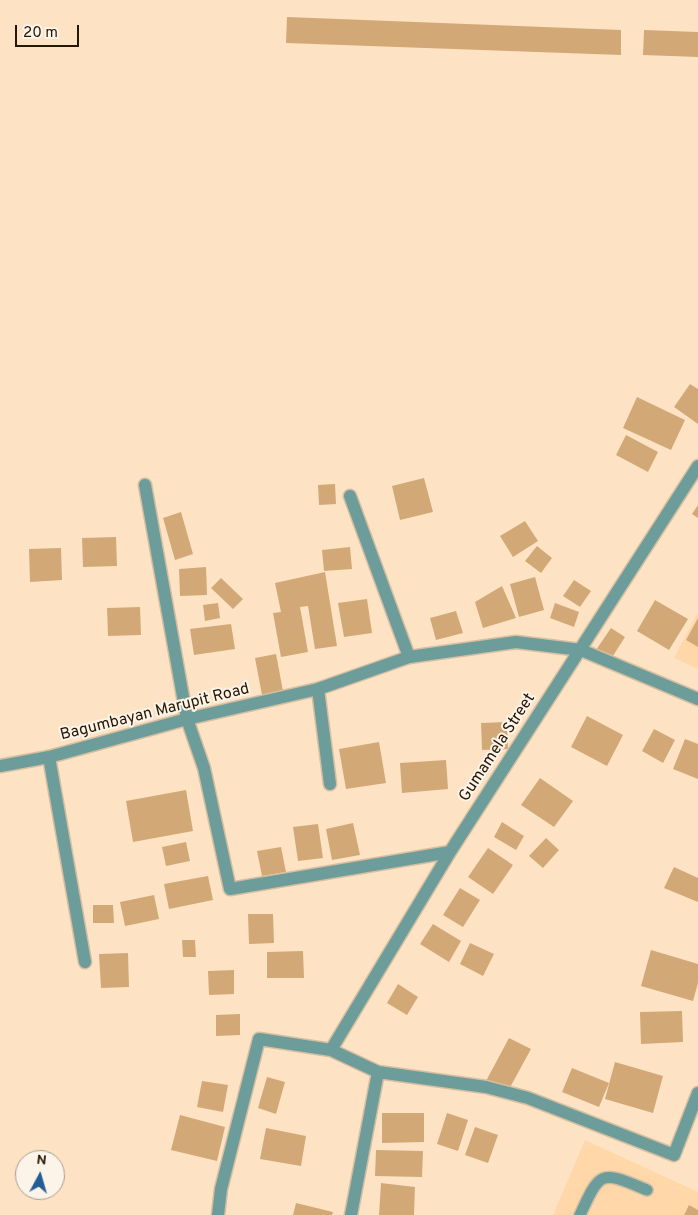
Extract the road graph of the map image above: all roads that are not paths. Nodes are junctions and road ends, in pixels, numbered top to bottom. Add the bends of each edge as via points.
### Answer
1 (698, 466) edge
2 (145, 485) dead end
3 (350, 496) dead end
4 (581, 650) junction
5 (409, 657) junction
6 (318, 689) junction
7 (698, 700) edge
8 (187, 719) junction
9 (49, 757) junction
10 (0, 766) edge
11 (330, 784) dead end
12 (450, 852) junction
13 (85, 962) dead end
14 (331, 1050) junction
15 (378, 1072) junction
16 (698, 1093) edge
17 (646, 1190) dead end
18 (218, 1215) edge
19 (351, 1215) edge
20 (580, 1215) edge

1 - 4 street, Gumamela Street
2 - 8 street
3 - 5 street
4 - 5 street, Bagumbayan Marupit Road via 516,642
4 - 7 street, Bagumbayan Marupit Road
4 - 12 street, Gumamela Street
5 - 6 street, Bagumbayan Marupit Road
6 - 8 street, Bagumbayan Marupit Road
6 - 11 street
8 - 9 street, Bagumbayan Marupit Road
8 - 12 street via 204,768 230,889
9 - 10 street, Bagumbayan Marupit Road
9 - 13 street
12 - 14 street, Gumamela Street
14 - 15 street
14 - 18 street via 259,1039 221,1189
15 - 16 street via 486,1087 528,1098 674,1155
15 - 19 street
17 - 20 lane via 617,1177 600,1178

